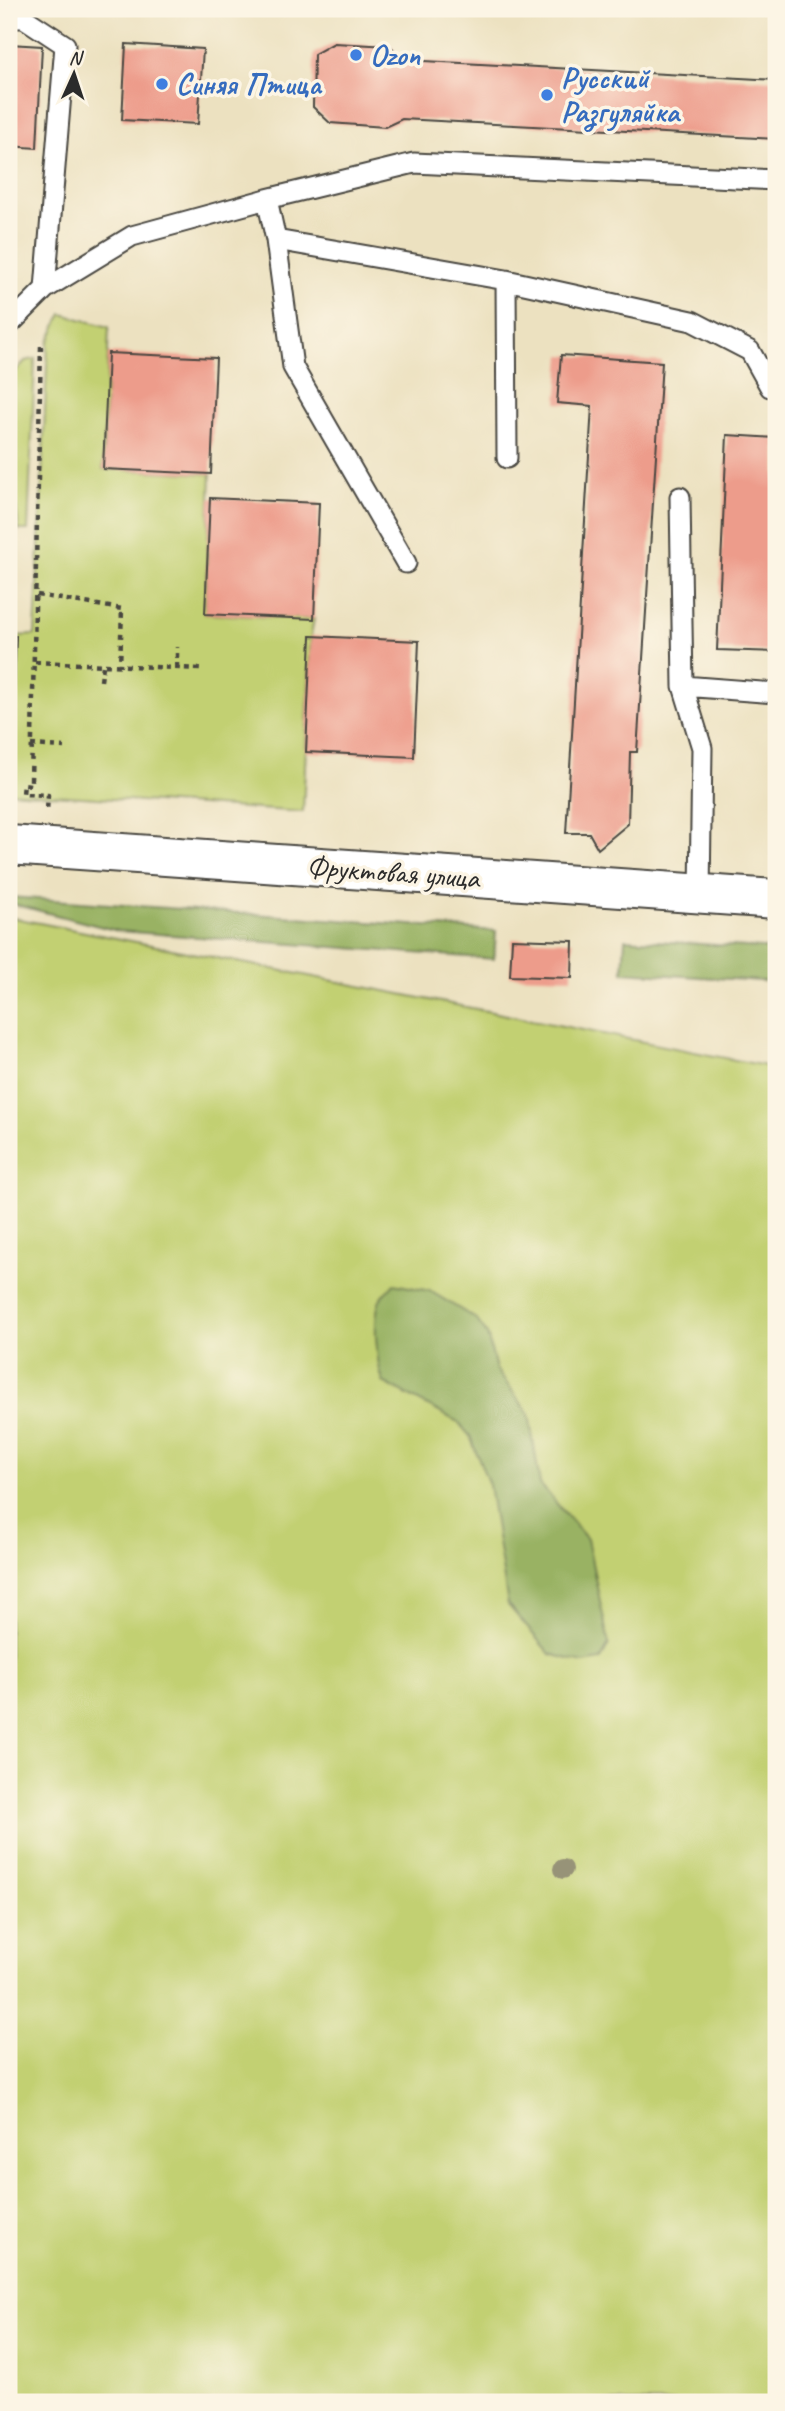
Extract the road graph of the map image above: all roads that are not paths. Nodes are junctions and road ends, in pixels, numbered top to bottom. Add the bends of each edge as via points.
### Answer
1 (9, 18) edge
2 (776, 180) edge
3 (267, 199) junction
4 (276, 240) junction
5 (506, 280) junction
6 (45, 289) junction
7 (9, 325) edge
8 (776, 387) edge
9 (507, 458) dead end
10 (680, 497) dead end
11 (406, 563) dead end
12 (683, 686) junction
13 (776, 693) edge
14 (9, 845) edge
15 (700, 894) junction
16 (776, 899) edge

1 - 6 lane via 24,18 65,45
2 - 3 lane via 414,163
3 - 4 lane
3 - 6 lane via 131,236
4 - 5 lane
4 - 11 lane via 293,367
5 - 8 lane via 692,321 750,351 770,387
5 - 9 lane
6 - 7 lane
10 - 12 lane
12 - 13 lane
12 - 15 lane via 702,748
14 - 15 street, Фруктовая улица
15 - 16 street, Фруктовая улица

